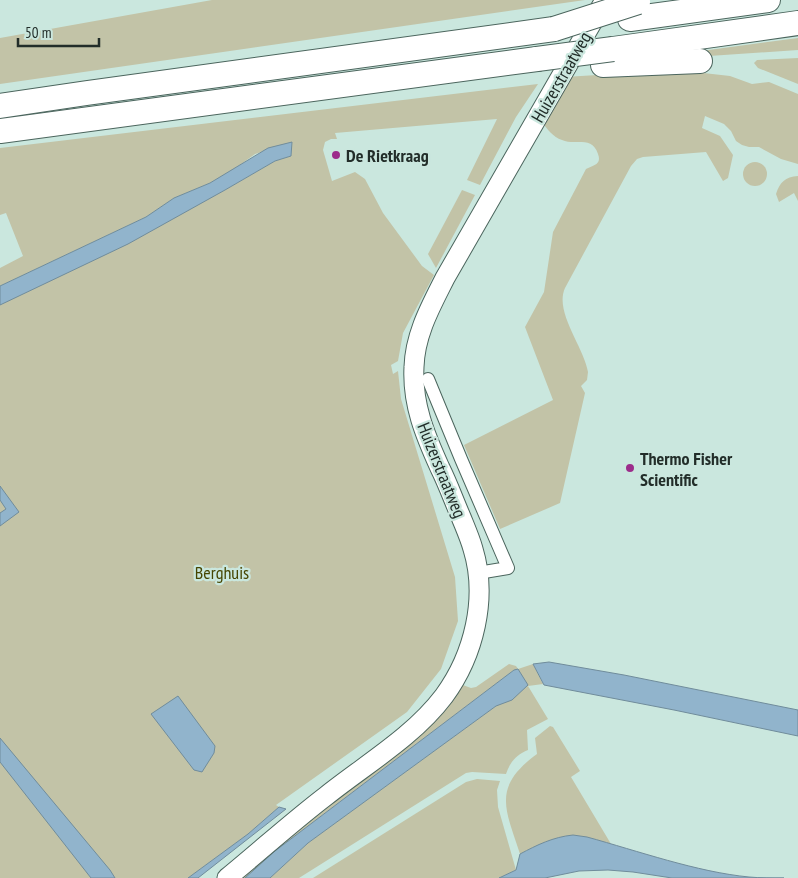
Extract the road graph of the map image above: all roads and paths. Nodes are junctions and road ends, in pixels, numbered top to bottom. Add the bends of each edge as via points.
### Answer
1 (605, 0) edge
2 (768, 0) edge
3 (640, 7) edge
4 (798, 23) edge
5 (608, 57) junction
6 (700, 60) dead end
7 (0, 106) edge
8 (0, 131) edge
9 (428, 379) dead end
10 (461, 459) junction
11 (440, 469) junction
12 (478, 573) junction
13 (227, 878) edge

1 - 11 street, Huizerstraatweg via 445,278 421,330 414,365 417,408
2 - 3 highway
3 - 7 highway, bridge via 554,29
4 - 5 highway
5 - 6 highway
5 - 8 highway, bridge via 537,58
9 - 10 street, Huizerstraatweg
10 - 11 street
10 - 12 street, Huizerstraatweg via 508,568
11 - 12 street, Huizerstraatweg via 473,548
12 - 13 street, Huizerstraatweg via 477,613 471,644 457,676 433,708 413,730 326,796

